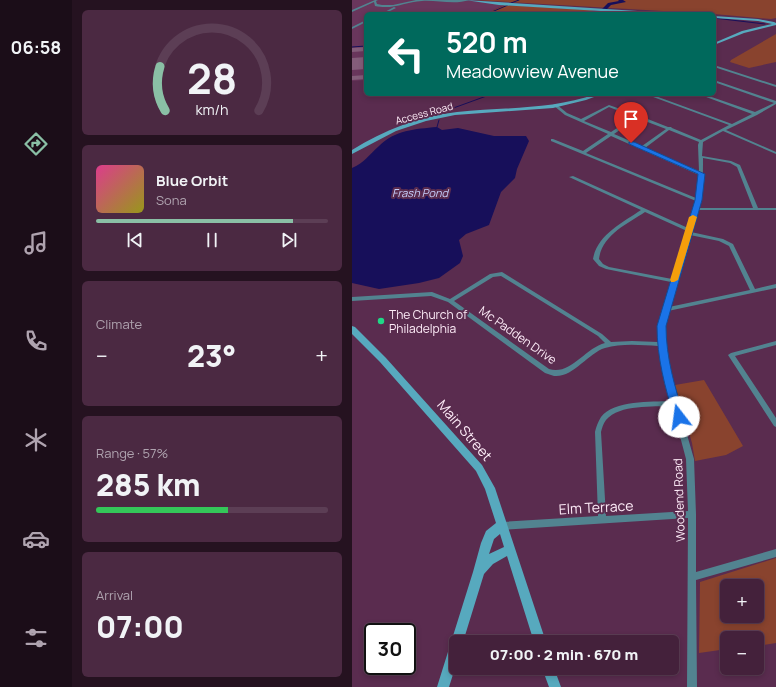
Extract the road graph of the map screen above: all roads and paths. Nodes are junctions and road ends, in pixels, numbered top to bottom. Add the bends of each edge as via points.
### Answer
1 (407, 0) edge
2 (440, 0) edge
3 (450, 0) edge
4 (468, 0) edge
5 (376, 1) edge
6 (404, 4) junction
7 (398, 6) junction
8 (352, 11) edge
9 (386, 12) edge
10 (635, 12) edge
11 (716, 17) edge
12 (364, 22) edge
13 (776, 24) edge
14 (352, 28) edge
15 (716, 43) edge
16 (716, 67) edge
17 (716, 83) edge
18 (776, 86) edge
19 (593, 96) edge
20 (652, 96) edge
21 (706, 96) edge
22 (776, 102) edge
23 (555, 105) junction
24 (756, 114) junction
25 (638, 116) junction
26 (581, 121) junction
27 (732, 126) junction
28 (670, 128) junction
29 (724, 130) junction
30 (611, 134) junction
31 (552, 140) dead end
32 (701, 140) junction
33 (642, 148) junction
34 (352, 152) edge
35 (584, 152) junction
36 (776, 153) edge
37 (701, 157) junction
38 (701, 174) junction
39 (571, 177) dead end
40 (698, 200) junction
41 (696, 209) junction
42 (756, 209) junction
43 (776, 209) edge
44 (644, 210) junction
45 (689, 232) junction
46 (673, 281) junction
47 (776, 286) edge
48 (753, 291) junction
49 (354, 300) edge
50 (450, 301) junction
51 (665, 310) junction
52 (352, 329) edge
53 (776, 343) edge
54 (661, 344) junction
55 (610, 345) junction
56 (675, 403) junction
57 (776, 424) edge
58 (692, 514) junction
59 (602, 519) junction
60 (501, 526) junction
61 (510, 549) junction
62 (776, 553) edge
63 (479, 572) junction
64 (692, 577) junction
65 (459, 635) edge
66 (538, 635) edge
67 (449, 668) edge
68 (551, 675) edge
69 (443, 687) edge
70 (555, 687) edge
71 (692, 687) edge

1 - 6 street
2 - 3 street
4 - 6 street via 424,0
4 - 10 main road
5 - 7 street via 375,4 379,6
5 - 8 street
6 - 7 street
7 - 9 street
11 - 13 main road
12 - 14 street
13 - 15 main road via 743,32
16 - 18 street
17 - 22 street
19 - 23 main road, Access Road
20 - 27 street
21 - 24 street
22 - 24 street
23 - 26 street
23 - 34 main road, Access Road via 464,112 433,118 385,133
24 - 27 street
25 - 26 street via 605,107
25 - 28 street
25 - 30 street
26 - 30 street
27 - 29 street
28 - 32 street
28 - 33 street
29 - 32 street
29 - 36 street
30 - 33 street
30 - 35 street
31 - 35 street
32 - 37 street, Woodend Road
33 - 38 street
35 - 40 street
37 - 38 street, Woodend Road
37 - 42 street via 740,166
38 - 40 street, Woodend Road
39 - 44 street
40 - 41 street, Woodend Road
41 - 42 street
41 - 45 street, Woodend Road
42 - 43 street
44 - 45 street
44 - 46 street via 603,240 596,259 608,268
45 - 46 street, Woodend Road
45 - 48 street via 731,244
46 - 51 street, Woodend Road
47 - 48 street
48 - 51 street
49 - 50 street, Mc Padden Drive via 432,294
50 - 55 street via 492,275 502,274 600,335
50 - 55 street, Mc Padden Drive via 552,373 564,372 593,351
51 - 54 street, Woodend Road via 661,326
52 - 60 main road, Main Street via 479,468 490,488
53 - 57 street via 731,355
54 - 55 street, Mc Padden Drive
54 - 56 street, Woodend Road
56 - 58 street, Woodend Road via 690,459
56 - 59 street via 619,409 609,414 601,423 598,432
58 - 59 street, Elm Terrace
58 - 64 street, Woodend Road
59 - 60 street, Elm Terrace
60 - 61 main road, Main Street
60 - 63 main road via 490,535 486,543
61 - 63 main road via 489,560
61 - 66 main road, Main Street
62 - 64 street
63 - 65 main road
64 - 71 street, Woodend Road
67 - 69 main road
68 - 70 main road

